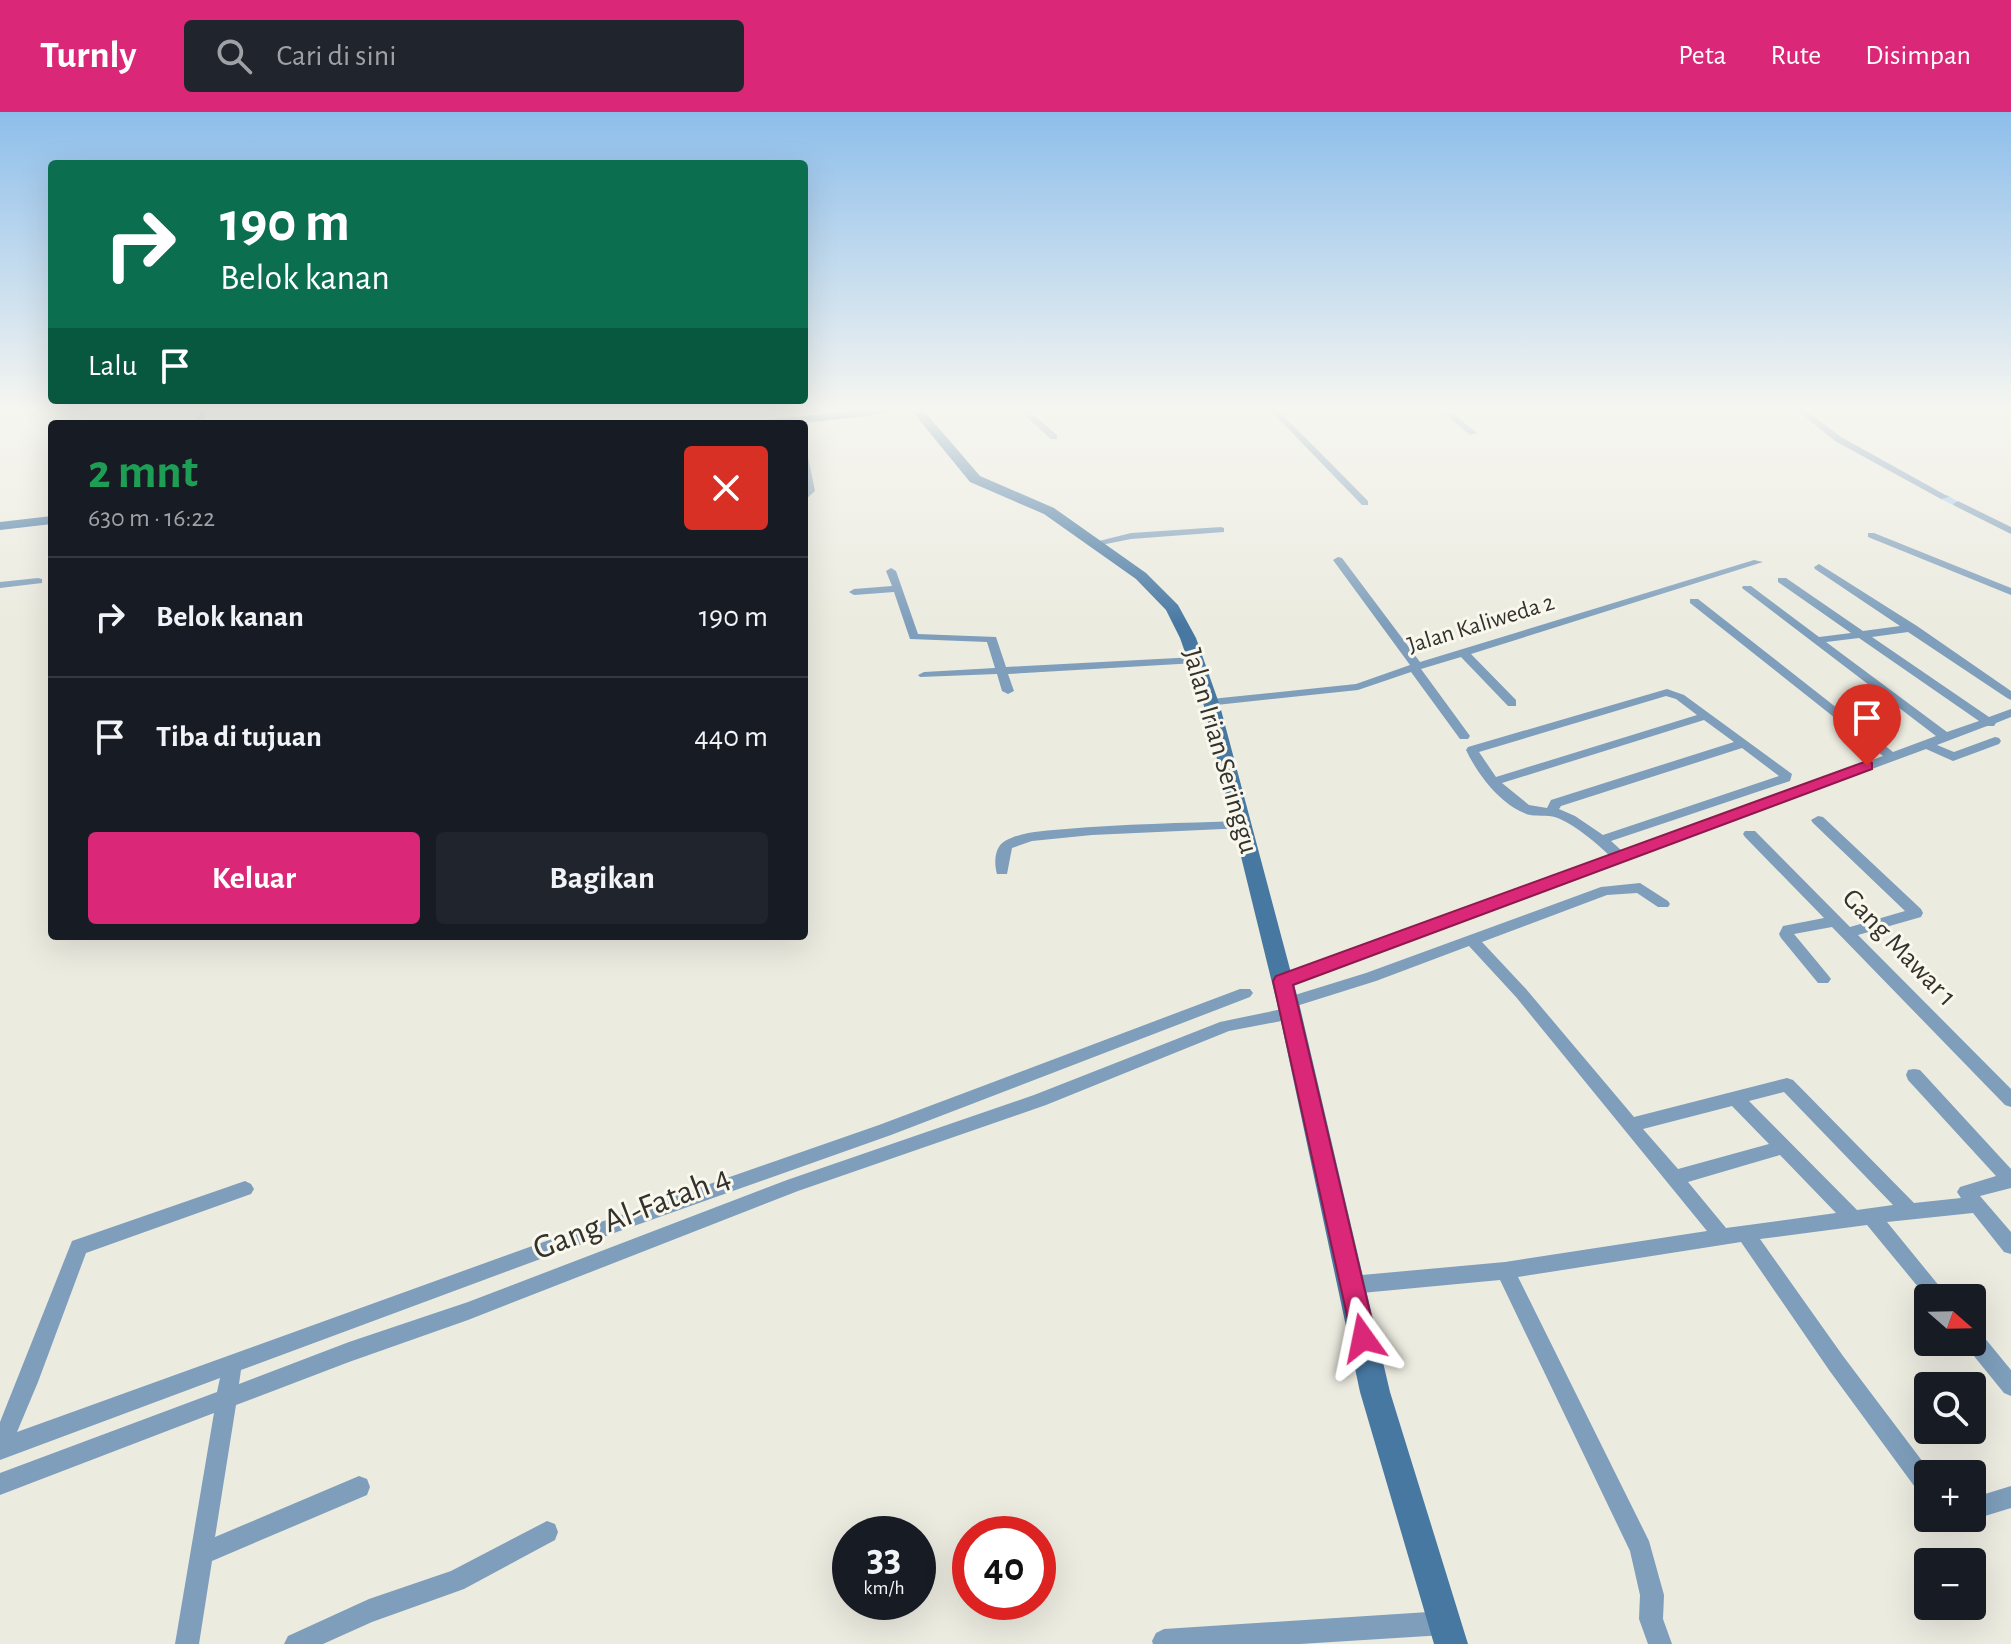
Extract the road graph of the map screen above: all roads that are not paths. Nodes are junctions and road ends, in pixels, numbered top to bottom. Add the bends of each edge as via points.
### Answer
1 (983, 482) edge
2 (1345, 482) edge
3 (1917, 482) edge
4 (1944, 497) dead end
5 (1365, 503) dead end
6 (1958, 504) dead end
7 (48, 520) edge
8 (0, 526) edge
9 (1221, 530) dead end
10 (2011, 531) edge
11 (1871, 535) dead end
12 (1096, 543) junction
13 (1338, 560) dead end
14 (1758, 562) dead end
15 (1819, 567) dead end
16 (891, 571) dead end
17 (1782, 580) dead end
18 (38, 581) dead end
19 (0, 585) edge
20 (1747, 588) dead end
21 (898, 589) junction
22 (854, 592) dead end
23 (2011, 592) edge
24 (1694, 601) dead end
25 (1913, 628) junction
26 (1860, 633) junction
27 (1819, 640) junction
28 (1464, 653) junction
29 (1196, 660) junction
30 (1415, 667) junction
31 (1002, 672) junction
32 (924, 675) dead end
33 (1008, 691) dead end
34 (2011, 696) edge
35 (1211, 703) junction
36 (1512, 703) dead end
37 (2011, 713) edge
38 (1706, 716) junction
39 (1990, 723) junction
40 (1464, 736) dead end
41 (1945, 737) junction
42 (1995, 741) dead end
43 (1744, 743) junction
44 (1928, 745) junction
45 (1892, 757) junction
46 (1496, 781) junction
47 (1552, 811) junction
48 (1685, 812) junction
49 (1818, 820) dead end
50 (1240, 825) junction
51 (1704, 826) junction
52 (1750, 834) dead end
53 (1601, 840) junction
54 (1619, 856) junction
55 (1002, 871) dead end
56 (1663, 904) dead end
57 (1843, 927) junction
58 (1471, 939) junction
59 (1823, 979) dead end
60 (1245, 993) dead end
61 (1287, 998) junction
62 (1914, 1075) dead end
63 (1734, 1097) junction
64 (2011, 1100) edge
65 (1630, 1125) junction
66 (1783, 1147) junction
67 (1674, 1178) junction
68 (2010, 1180) edge
69 (245, 1189) dead end
70 (1975, 1205) junction
71 (1910, 1211) junction
72 (1863, 1218) junction
73 (1745, 1233) junction
74 (1722, 1236) junction
75 (2011, 1246) edge
76 (1505, 1271) junction
77 (1926, 1284) edge
78 (1351, 1285) junction
79 (1986, 1355) edge
80 (231, 1384) junction
81 (2011, 1386) edge
82 (0, 1448) edge
83 (1914, 1467) edge
84 (0, 1484) edge
85 (359, 1487) dead end
86 (2011, 1497) edge
87 (1986, 1505) edge
88 (547, 1532) dead end
89 (202, 1554) junction
90 (1447, 1634) edge
91 (1164, 1641) dead end
92 (187, 1644) edge
93 (296, 1644) edge
94 (1660, 1644) edge

1 - 12 street, Jalan Irian Seringgu via 1049,511
2 - 5 street
3 - 4 street
6 - 10 street
7 - 8 street
9 - 12 street
11 - 23 street
12 - 29 street, Jalan Irian Seringgu via 1173,608
13 - 30 street
14 - 28 street, Jalan Kaliweda 2
15 - 25 street
16 - 21 street
17 - 26 street
18 - 19 street
20 - 27 street
21 - 22 street
21 - 31 street via 912,635 992,639
24 - 45 street
25 - 26 street
25 - 34 street
26 - 27 street
26 - 39 street
27 - 41 street
28 - 30 street, Jalan Kaliweda 2
28 - 36 street
29 - 31 street
29 - 35 street, Jalan Irian Seringgu
30 - 35 street, Jalan Kaliweda 2 via 1358,687
30 - 40 street
31 - 32 street
31 - 33 street
35 - 50 street, Jalan Irian Seringgu
37 - 39 street
38 - 43 street
38 - 46 street
38 - 46 street via 1667,692 1473,749
39 - 41 street
41 - 44 street
42 - 44 street via 1958,756 1945,756
43 - 47 street via 1556,803
43 - 48 street via 1785,778
44 - 45 street
45 - 51 street
46 - 47 street via 1522,808
47 - 53 street
48 - 51 street
48 - 53 street
49 - 57 street via 1916,913
50 - 55 street via 1031,837 1007,845
50 - 61 street, Jalan Irian Seringgu
51 - 54 street
52 - 57 street, Gang Mawar 1
53 - 54 street
54 - 61 street
56 - 58 street via 1640,888 1622,887
57 - 59 street via 1786,934
57 - 64 street, Gang Mawar 1
58 - 61 street via 1371,977
58 - 65 street
60 - 80 street via 885,1130 535,1253
61 - 78 street, Jalan Irian Seringgu
61 - 80 street, Gang Al-Fatah 4 via 1040,1100 793,1185 468,1311 349,1352
62 - 68 street
63 - 65 street
63 - 66 street
63 - 71 street via 1781,1085 1793,1088
65 - 67 street
66 - 67 street
66 - 72 street
67 - 74 street
68 - 70 street via 1969,1189
69 - 82 street via 79,1247
70 - 71 street
70 - 75 street
71 - 72 street
72 - 73 street
72 - 77 street
73 - 74 street
73 - 83 street
74 - 76 street
76 - 78 street
76 - 94 street via 1641,1549
78 - 90 street, Jalan Irian Seringgu via 1375,1392
79 - 81 street
80 - 82 street
80 - 84 street, Gang Al-Fatah 4
80 - 89 street
85 - 89 street
86 - 87 street
88 - 93 street via 456,1581
89 - 92 street
90 - 91 street

